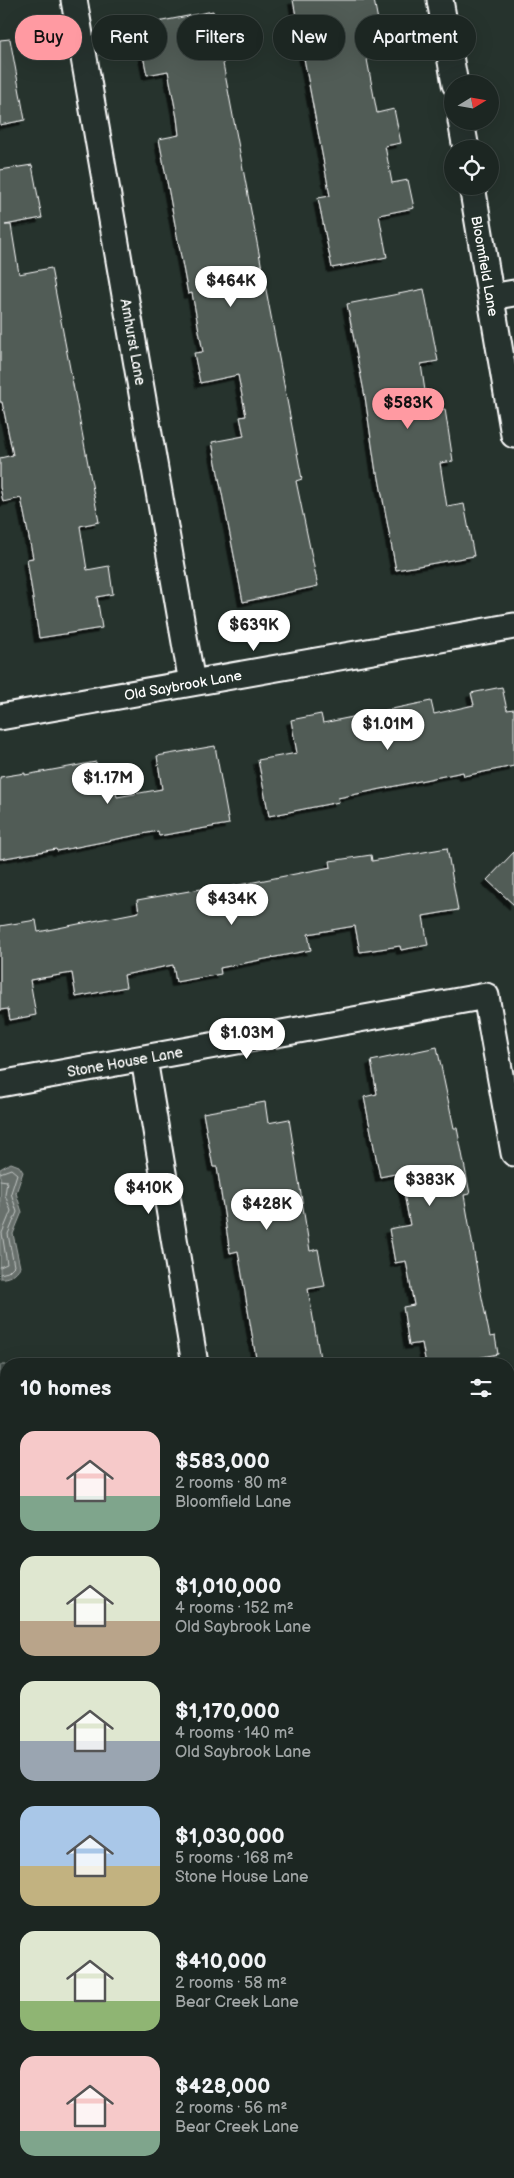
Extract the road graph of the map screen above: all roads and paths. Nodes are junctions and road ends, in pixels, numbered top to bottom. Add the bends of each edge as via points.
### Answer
1 (74, 0) edge
2 (440, 0) edge
3 (453, 75) edge
4 (474, 195) edge
5 (502, 295) edge
6 (514, 435) edge
7 (514, 626) edge
8 (192, 683) junction
9 (0, 717) edge
10 (144, 1059) junction
11 (0, 1084) edge
12 (514, 1154) edge
13 (194, 1358) edge

1 - 8 street, Amhurst Lane
2 - 3 street
4 - 5 street, Bloomfield Lane
5 - 6 street, Bloomfield Lane
7 - 8 street, Old Saybrook Lane
8 - 9 street, Old Saybrook Lane
10 - 11 street, Stone House Lane
10 - 12 street, Stone House Lane via 486,996
10 - 13 street

